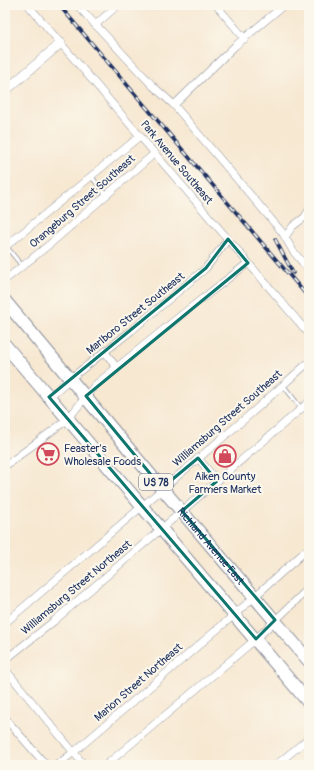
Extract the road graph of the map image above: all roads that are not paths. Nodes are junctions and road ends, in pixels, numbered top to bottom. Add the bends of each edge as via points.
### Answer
1 (28, 5) edge
2 (77, 5) edge
3 (118, 5) edge
4 (216, 5) edge
5 (284, 5) edge
6 (95, 25) junction
7 (245, 39) junction
8 (61, 43) junction
9 (5, 91) edge
10 (174, 105) junction
11 (140, 136) junction
12 (155, 153) junction
13 (91, 176) junction
14 (106, 195) junction
15 (308, 213) edge
16 (285, 237) junction
17 (228, 239) junction
18 (5, 246) edge
19 (248, 263) junction
20 (22, 266) junction
21 (309, 270) edge
22 (5, 280) edge
23 (5, 300) edge
24 (309, 334) edge
25 (5, 345) edge
26 (105, 352) junction
27 (309, 362) edge
28 (117, 368) junction
29 (71, 378) junction
30 (283, 385) junction
31 (86, 396) junction
32 (49, 397) junction
33 (309, 402) edge
34 (301, 408) junction
35 (68, 419) junction
36 (198, 458) junction
37 (5, 466) edge
38 (217, 481) junction
39 (162, 488) junction
40 (142, 506) junction
41 (182, 511) junction
42 (161, 529) junction
43 (309, 548) edge
44 (309, 588) edge
45 (254, 597) junction
46 (234, 615) junction
47 (275, 620) junction
48 (5, 623) edge
49 (256, 639) junction
50 (5, 660) edge
51 (309, 661) edge
52 (5, 670) edge
53 (309, 703) edge
54 (5, 718) edge
55 (309, 738) edge
56 (74, 752) junction
57 (46, 765) edge
58 (57, 765) edge
59 (84, 765) edge
60 (106, 765) edge
61 (276, 765) edge

1 - 8 street, Park Avenue Southeast
2 - 6 street
3 - 6 street
4 - 7 street
5 - 7 street
6 - 10 street
7 - 10 street
8 - 9 street
8 - 11 street, Park Avenue Southeast
10 - 16 street
11 - 12 street, Park Avenue Southeast
11 - 13 street, Orangeburg Street Southeast
12 - 14 street, Orangeburg Street Southeast
12 - 17 street, Park Avenue Southeast
13 - 14 lane
13 - 18 street, Orangeburg Street Southeast
14 - 20 street, Orangeburg Street Southeast
15 - 16 street
16 - 21 street
17 - 19 street, Park Avenue Southeast
17 - 26 street, Marlboro Street Southeast via 206,268
18 - 20 lane
19 - 24 street, Park Avenue Southeast
19 - 28 street
20 - 22 street, Orangeburg Street Southeast
23 - 29 main road, Richland Avenue East / US 78
25 - 32 main road, US 78
26 - 28 street
26 - 29 street, Marlboro Street Southeast
27 - 30 street, Williamsburg Street Southeast
28 - 31 street via 95,385
29 - 31 main road, Richland Avenue East / US 78
29 - 32 street, Marlboro Street Southeast
30 - 34 lane
30 - 36 street, Williamsburg Street Southeast
31 - 35 street
31 - 39 main road, Richland Avenue East / US 78
32 - 35 main road, US 78
33 - 34 street
34 - 38 street
35 - 37 street
35 - 40 main road, US 78
36 - 38 street
36 - 39 street, Williamsburg Street Southeast
38 - 41 street
39 - 40 street, Williamsburg Street Southeast
39 - 41 main road, Richland Avenue East / US 78
40 - 42 main road, US 78
40 - 48 street, Williamsburg Street Northeast
41 - 42 street
41 - 45 main road, Richland Avenue East / US 78
42 - 46 main road, US 78
42 - 50 street, Williamsburg Street Northeast
43 - 45 street, Marion Street Northeast
44 - 47 street
45 - 46 street, Marion Street Northeast
45 - 47 main road, Richland Avenue East / US 78
46 - 49 main road, US 78
46 - 56 street, Marion Street Northeast
47 - 49 street
47 - 51 main road, Richland Avenue East / US 78
49 - 53 main road, US 78
49 - 60 street
52 - 56 street
54 - 57 street
55 - 61 street
56 - 58 street, Marion Street Northeast
56 - 59 street

